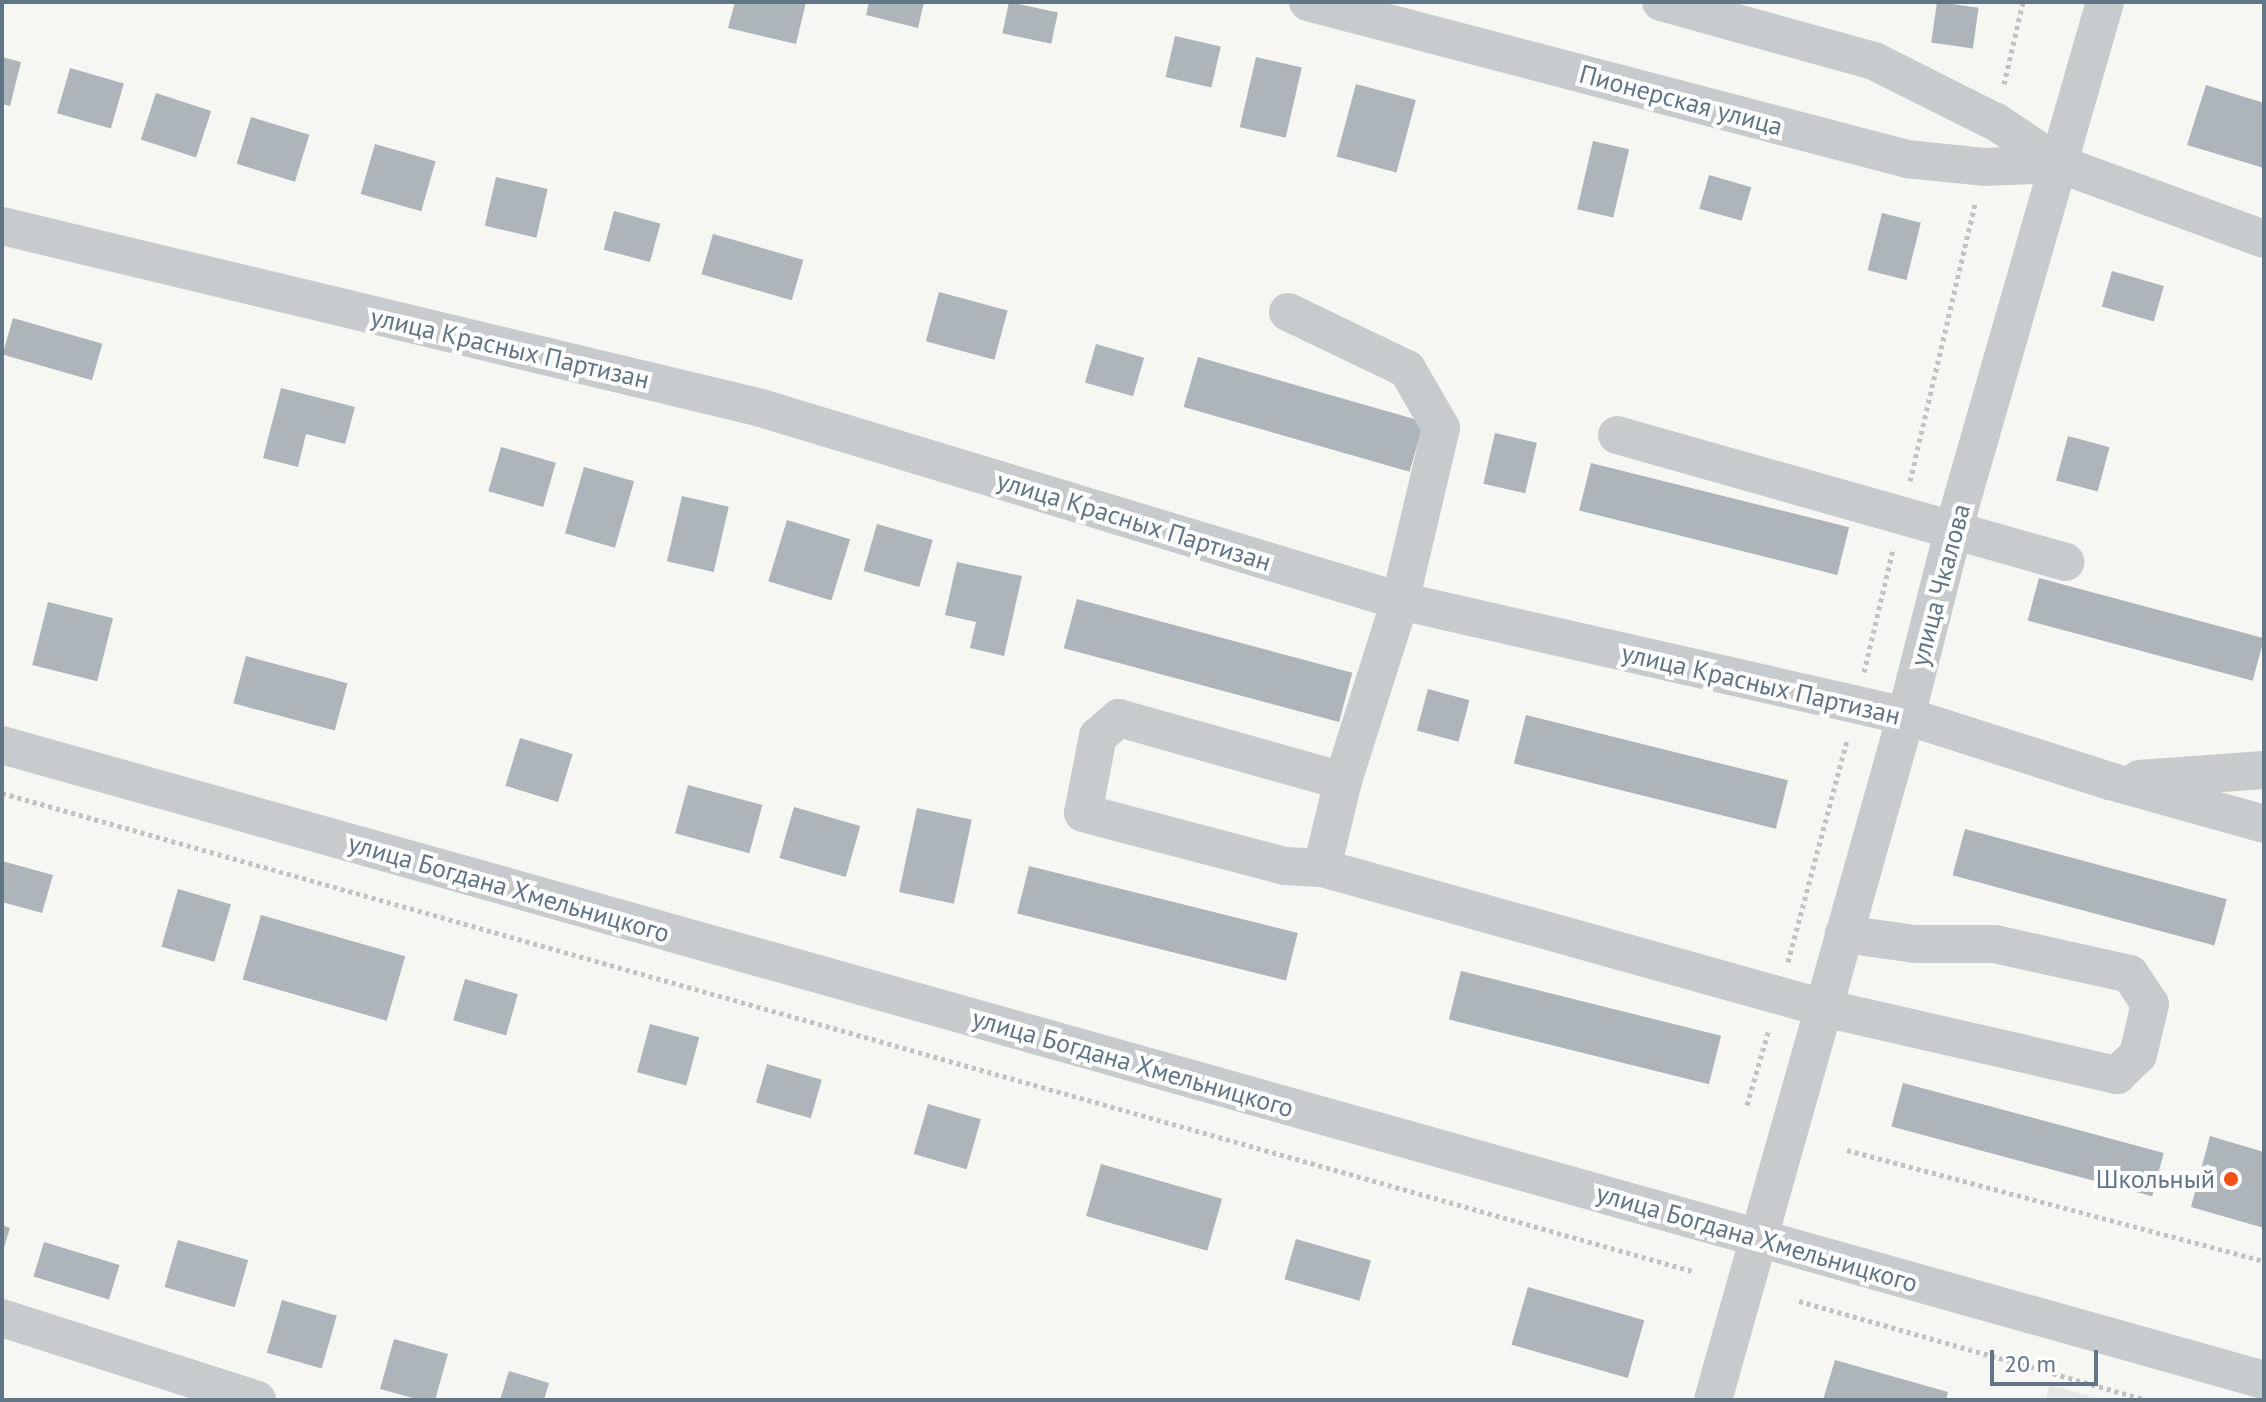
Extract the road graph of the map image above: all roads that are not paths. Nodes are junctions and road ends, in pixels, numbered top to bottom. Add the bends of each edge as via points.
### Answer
1 (1308, 2) edge
2 (1661, 2) edge
3 (2105, 2) edge
4 (2059, 164) junction
5 (2, 226) edge
6 (2264, 239) edge
7 (1288, 312) dead end
8 (1617, 435) dead end
9 (1953, 531) junction
10 (2065, 562) dead end
11 (1400, 601) junction
12 (1906, 716) junction
13 (2, 745) edge
14 (2264, 770) edge
15 (1343, 781) junction
16 (2110, 781) junction
17 (2264, 824) edge
18 (1322, 868) junction
19 (1844, 934) junction
20 (1824, 1008) junction
21 (1760, 1239) junction
22 (2, 1318) edge
23 (2264, 1380) edge
24 (257, 1400) edge
25 (1713, 1400) edge

1 - 4 street, Пионерская улица via 1907,159 1984,167
2 - 4 street, Пионерская улица via 1874,61 1996,122
3 - 4 street, улица Чкалова
4 - 6 street, Пионерская улица
4 - 9 street, улица Чкалова
5 - 11 street, улица Красных Партизан via 761,408
7 - 11 street via 1407,369 1441,428
8 - 9 street
9 - 10 street
9 - 12 street, улица Чкалова
11 - 12 street, улица Красных Партизан
11 - 15 street
12 - 16 street, улица Красных Партизан
12 - 19 street, улица Чкалова
13 - 21 street, улица Богдана Хмельницкого
14 - 16 street
15 - 18 street
15 - 18 street via 1119,718 1098,736 1083,813 1285,866
16 - 17 street, улица Красных Партизан
18 - 20 street
19 - 20 street, улица Чкалова
19 - 20 street via 1915,944 1995,944 2130,974 2150,1004 2138,1055 2117,1075
20 - 21 street, улица Чкалова
21 - 23 street, улица Богдана Хмельницкого
21 - 25 street, улица Чкалова
22 - 24 street

